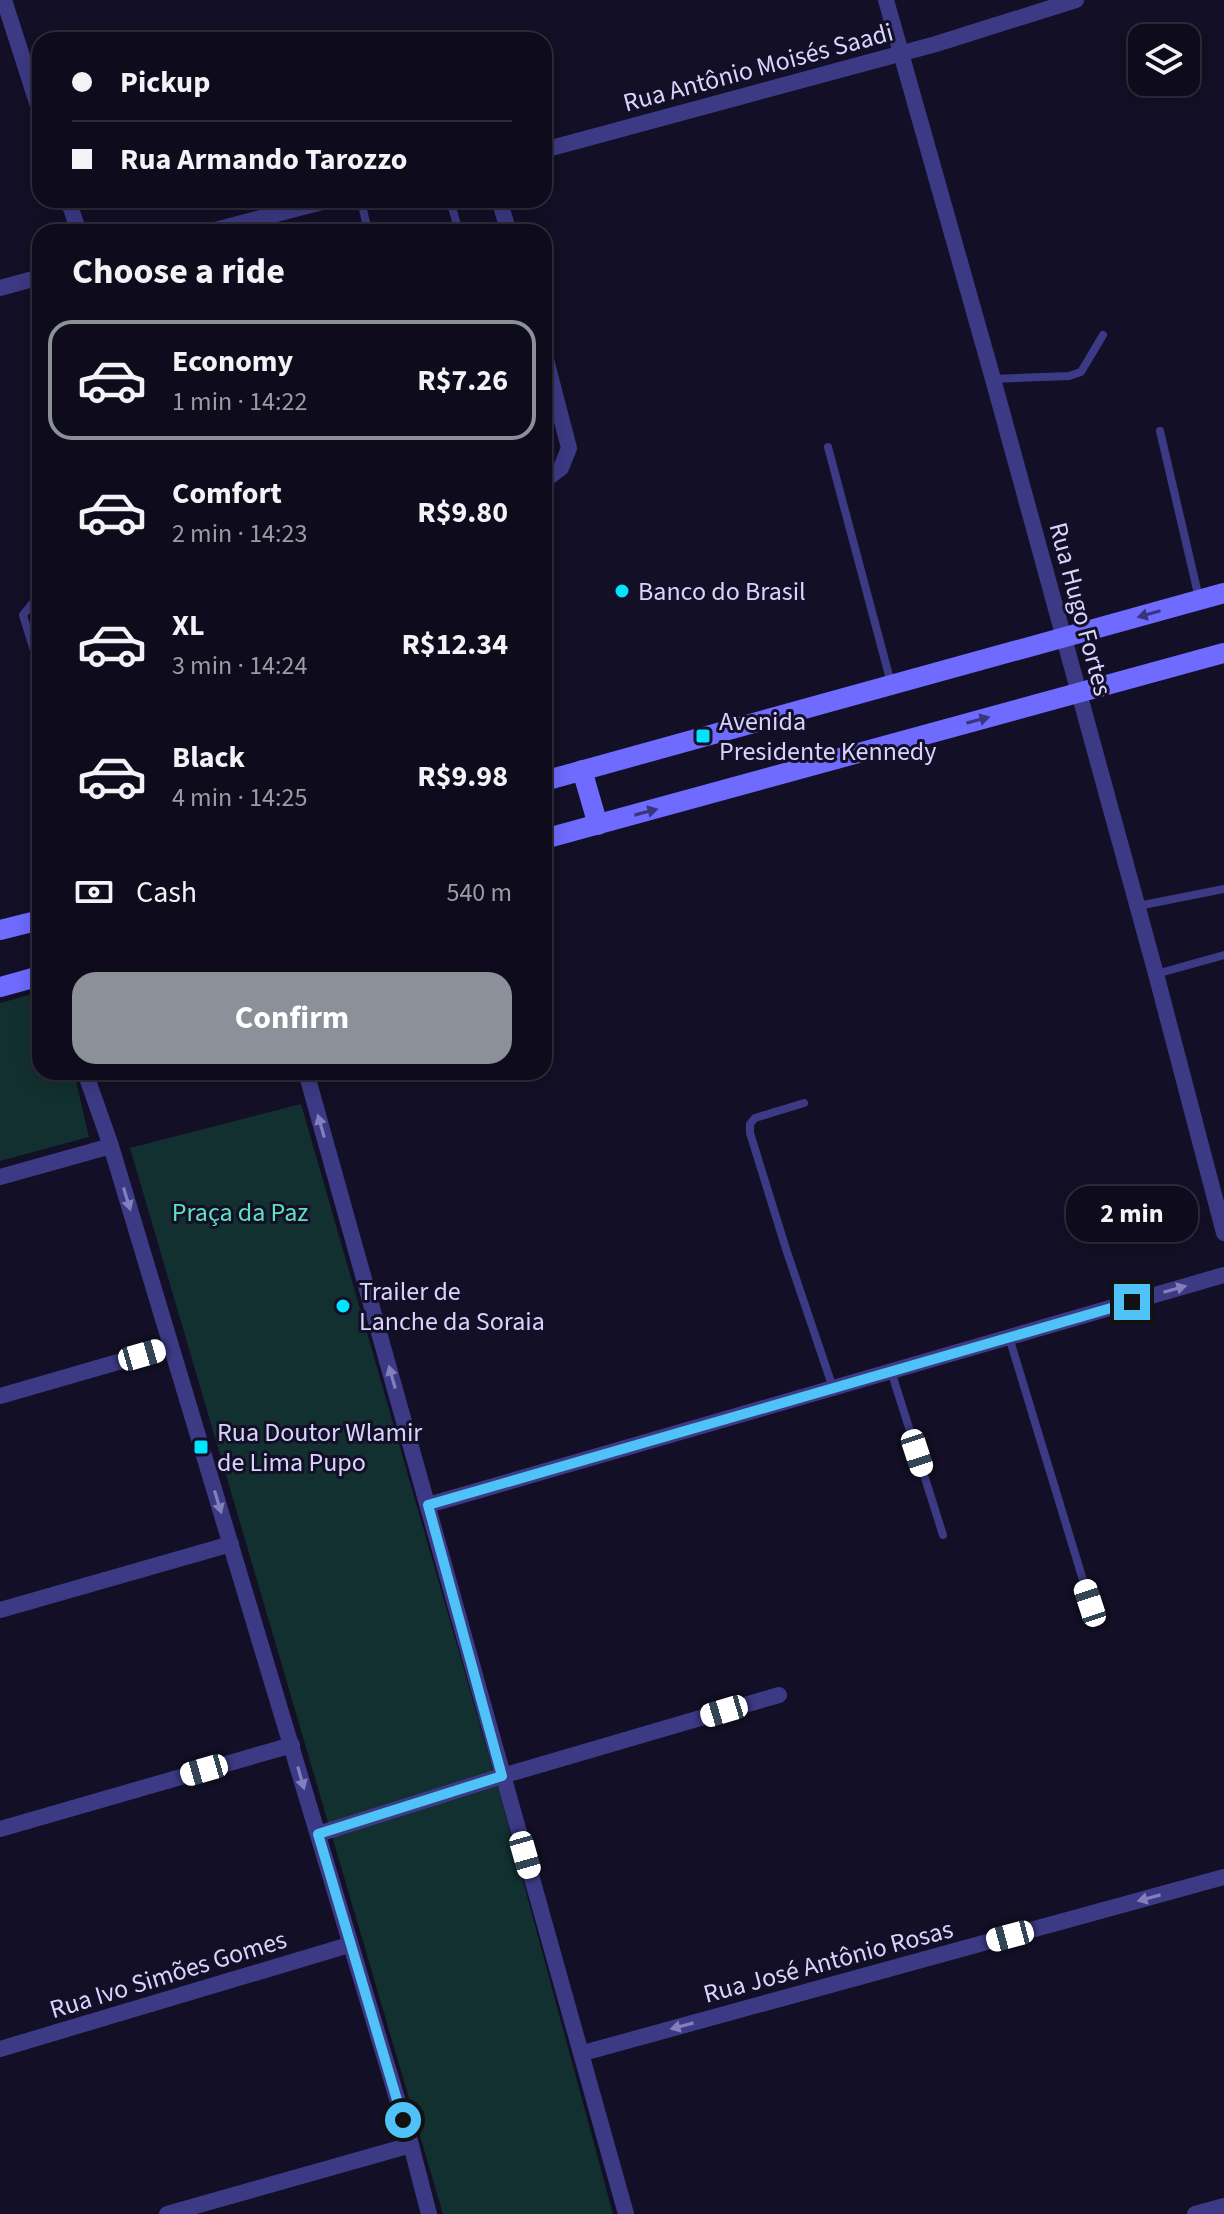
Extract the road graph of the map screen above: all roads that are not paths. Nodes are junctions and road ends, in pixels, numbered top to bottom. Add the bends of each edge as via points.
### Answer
1 (4, 0) edge
2 (886, 0) edge
3 (1073, 0) edge
4 (902, 52) junction
5 (32, 87) edge
6 (552, 148) edge
7 (299, 208) edge
8 (238, 224) edge
9 (32, 279) edge
10 (0, 288) edge
11 (1103, 335) dead end
12 (993, 379) junction
13 (552, 383) edge
14 (1160, 431) dead end
15 (828, 447) dead end
16 (552, 475) edge
17 (1224, 593) edge
18 (1199, 599) junction
19 (32, 604) edge
20 (1064, 639) junction
21 (32, 644) edge
22 (1224, 653) edge
23 (891, 684) junction
24 (1079, 692) junction
25 (582, 770) junction
26 (552, 779) edge
27 (598, 825) junction
28 (552, 837) edge
29 (1224, 889) edge
30 (1138, 906) junction
31 (32, 922) edge
32 (0, 930) edge
33 (1224, 955) edge
34 (1156, 974) junction
35 (32, 978) edge
36 (0, 987) edge
37 (88, 1080) edge
38 (308, 1080) edge
39 (804, 1103) dead end
40 (111, 1146) junction
41 (0, 1177) edge
42 (1224, 1233) edge
43 (1224, 1275) edge
44 (1009, 1337) junction
45 (170, 1347) junction
46 (891, 1371) junction
47 (833, 1389) junction
48 (0, 1396) edge
49 (428, 1505) junction
50 (943, 1535) dead end
51 (231, 1544) junction
52 (0, 1610) edge
53 (1086, 1618) dead end
54 (779, 1695) dead end
55 (292, 1745) junction
56 (502, 1776) junction
57 (0, 1829) edge
58 (318, 1834) junction
59 (1224, 1877) edge
60 (349, 1945) junction
61 (0, 2049) edge
62 (583, 2053) junction
63 (411, 2145) junction
64 (1224, 2206) edge
65 (167, 2214) edge
66 (429, 2214) edge
67 (626, 2214) edge
68 (1195, 2214) edge

1 - 5 street
2 - 4 street, Rua Hugo Fortes
3 - 4 street, Rua Antônio Moisés Saadi
4 - 6 street, Rua Antônio Moisés Saadi
4 - 12 street, Rua Hugo Fortes
7 - 8 street
9 - 10 street
11 - 12 lane via 1081,372
12 - 20 street, Rua Hugo Fortes
13 - 16 street via 569,448
14 - 18 lane
15 - 23 lane
17 - 18 main road
18 -> 20 main road
19 - 21 lane via 23,615
20 - 23 main road
20 - 24 street, Rua Hugo Fortes
22 - 24 main road
23 - 25 main road
27 -> 24 main road
24 - 30 street, Rua Hugo Fortes
25 - 26 main road
25 - 27 main road
27 - 28 main road
29 - 30 lane
30 - 34 street, Rua Hugo Fortes
31 - 32 main road
33 - 34 lane
34 - 42 street, Rua Hugo Fortes
35 - 36 main road
37 - 40 street
49 -> 38 street
39 - 47 lane via 755,1118 750,1133
40 - 41 street
40 -> 45 street
44 -> 43 street
44 - 46 street
44 - 53 lane via 1090,1603
45 - 48 street
45 -> 51 street
46 - 47 street
46 - 50 lane
47 - 49 street
49 - 56 street
51 - 52 street
51 - 55 street
54 - 56 street
55 - 57 street
55 -> 58 street
56 - 58 street
56 - 62 street
58 - 60 street
59 -> 62 street, Rua José Antônio Rosas
60 - 61 street, Rua Ivo Simões Gomes
60 - 63 street
62 - 67 street
63 - 65 street
63 - 66 street
64 - 68 street

